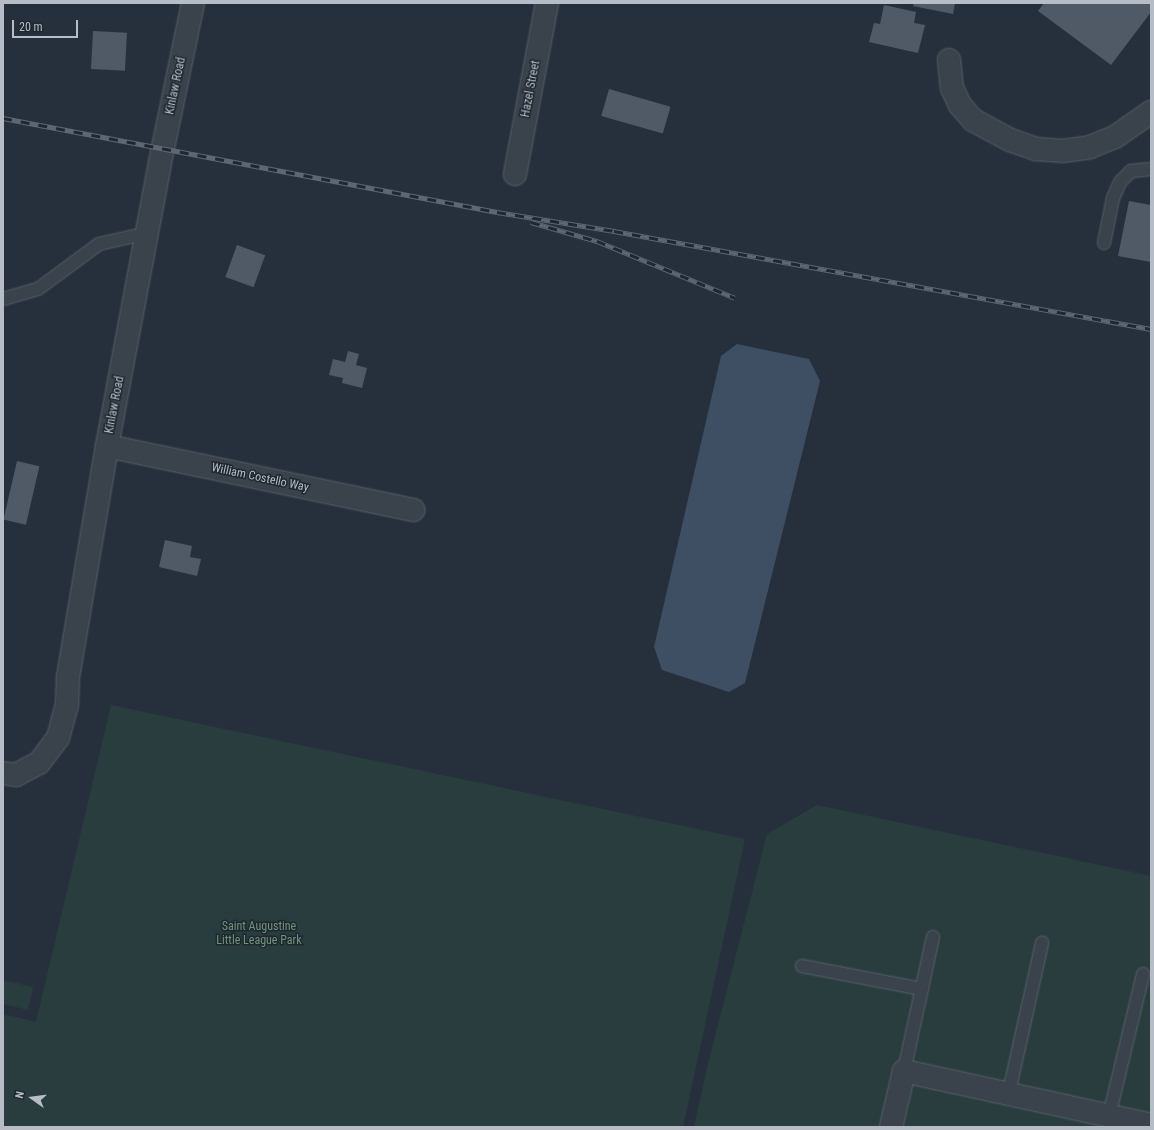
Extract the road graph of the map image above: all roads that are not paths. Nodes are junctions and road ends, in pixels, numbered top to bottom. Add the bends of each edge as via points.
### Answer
1 (194, 3) edge
2 (547, 3) edge
3 (949, 60) dead end
4 (1151, 112) edge
5 (1151, 169) edge
6 (515, 174) dead end
7 (148, 233) junction
8 (1104, 243) dead end
9 (3, 299) edge
10 (107, 446) junction
11 (413, 510) dead end
12 (3, 773) edge
13 (933, 937) dead end
14 (1042, 944) dead end
15 (802, 966) dead end
16 (1143, 974) dead end
17 (922, 989) junction
18 (904, 1071) junction
19 (1009, 1092) junction
20 (1109, 1116) junction
21 (1151, 1125) edge
22 (891, 1127) edge

1 - 7 street, Kinlaw Road
2 - 6 street, Hazel Street
3 - 4 street via 952,88 960,106 973,120 1010,140 1036,149 1063,151 1090,147 1115,137
5 - 8 lane via 1131,171 1120,182 1113,198
7 - 9 lane via 99,244 38,289
7 - 10 street, Kinlaw Road
10 - 11 street, William Costello Way
10 - 12 street, Kinlaw Road via 68,677 67,706 58,738 39,764 16,775
13 - 17 lane
14 - 19 lane
15 - 17 lane
16 - 20 lane
17 - 18 lane
18 - 19 street
18 - 22 street
19 - 20 street
20 - 21 street

